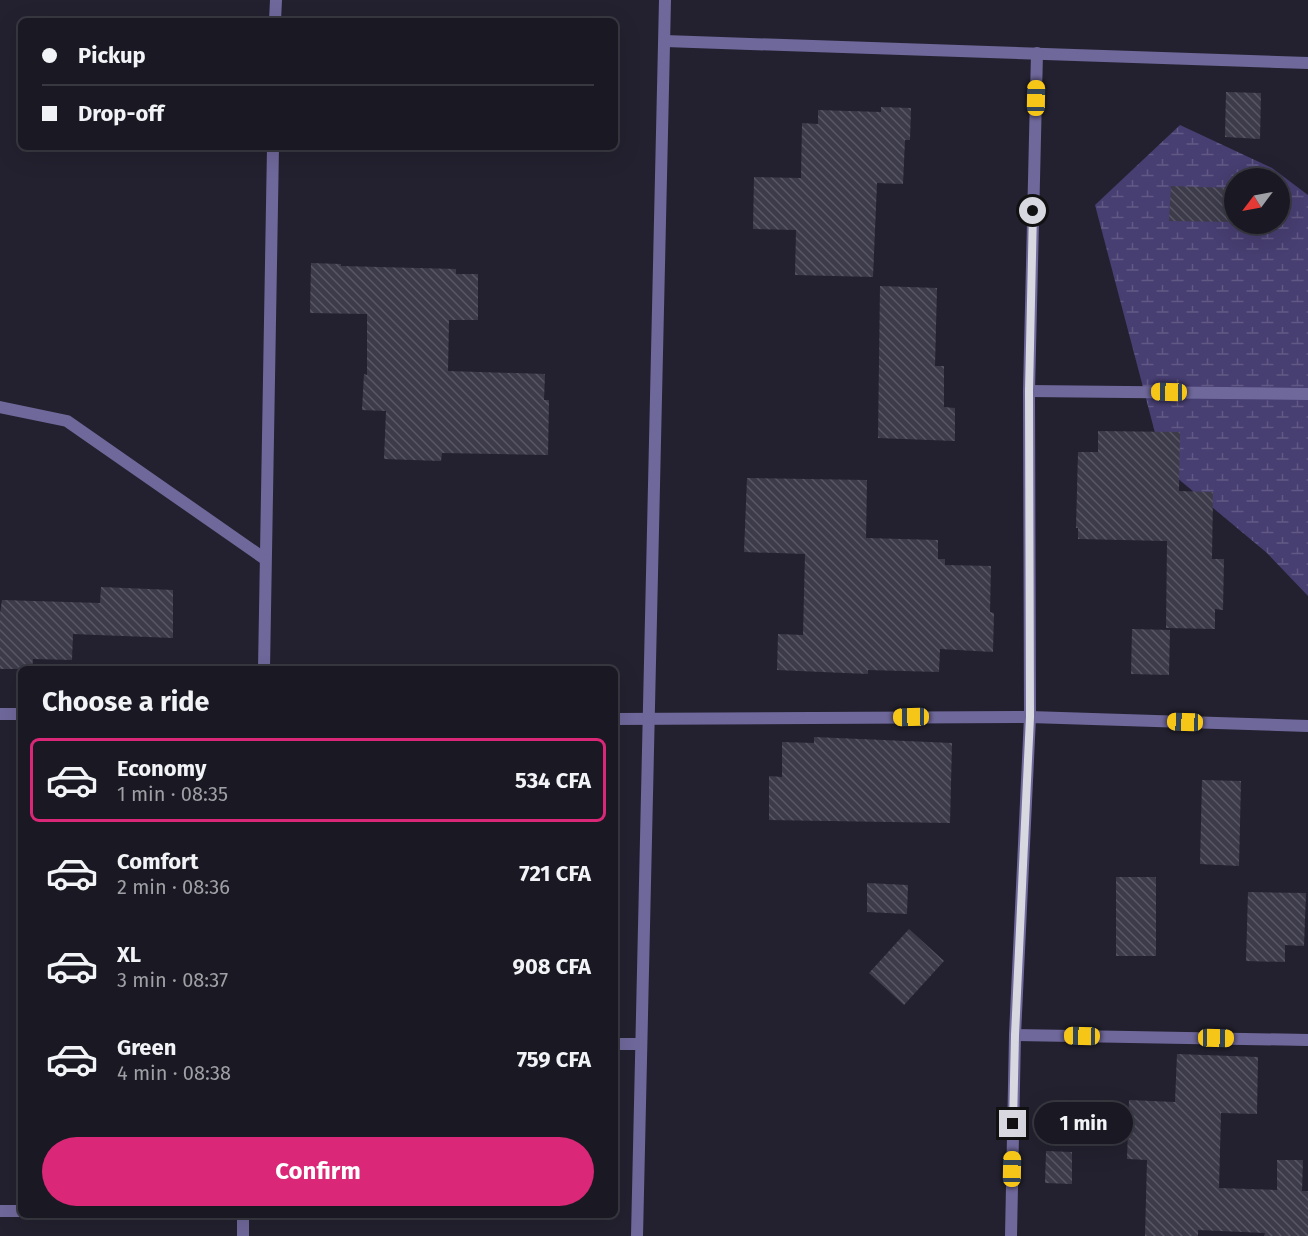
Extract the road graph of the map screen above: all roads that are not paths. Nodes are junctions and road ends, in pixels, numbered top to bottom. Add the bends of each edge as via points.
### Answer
1 (276, 0) edge
2 (665, 0) edge
3 (275, 18) edge
4 (664, 41) junction
5 (1037, 53) junction
6 (1308, 63) edge
7 (273, 150) edge
8 (1029, 391) junction
9 (1308, 394) edge
10 (0, 407) edge
11 (265, 559) junction
12 (264, 666) edge
13 (0, 714) edge
14 (18, 714) edge
15 (1030, 717) junction
16 (618, 719) edge
17 (649, 719) junction
18 (1308, 726) edge
19 (1015, 1035) junction
20 (1308, 1040) edge
21 (618, 1044) edge
22 (641, 1044) junction
23 (0, 1211) edge
24 (18, 1211) edge
25 (243, 1218) edge
26 (243, 1236) edge
27 (637, 1236) edge
28 (1011, 1236) edge

1 - 3 street
2 - 4 street
4 - 5 street
4 - 17 street
5 - 6 street
5 - 8 street
7 - 11 street
8 - 9 street
8 - 15 street
10 - 11 street via 67,421
11 - 12 street
13 - 14 street
15 - 17 street
15 - 18 street
15 - 19 street
16 - 17 street
17 - 22 street
19 - 20 street
19 - 28 street
21 - 22 street
22 - 27 street
23 - 24 street
25 - 26 street

